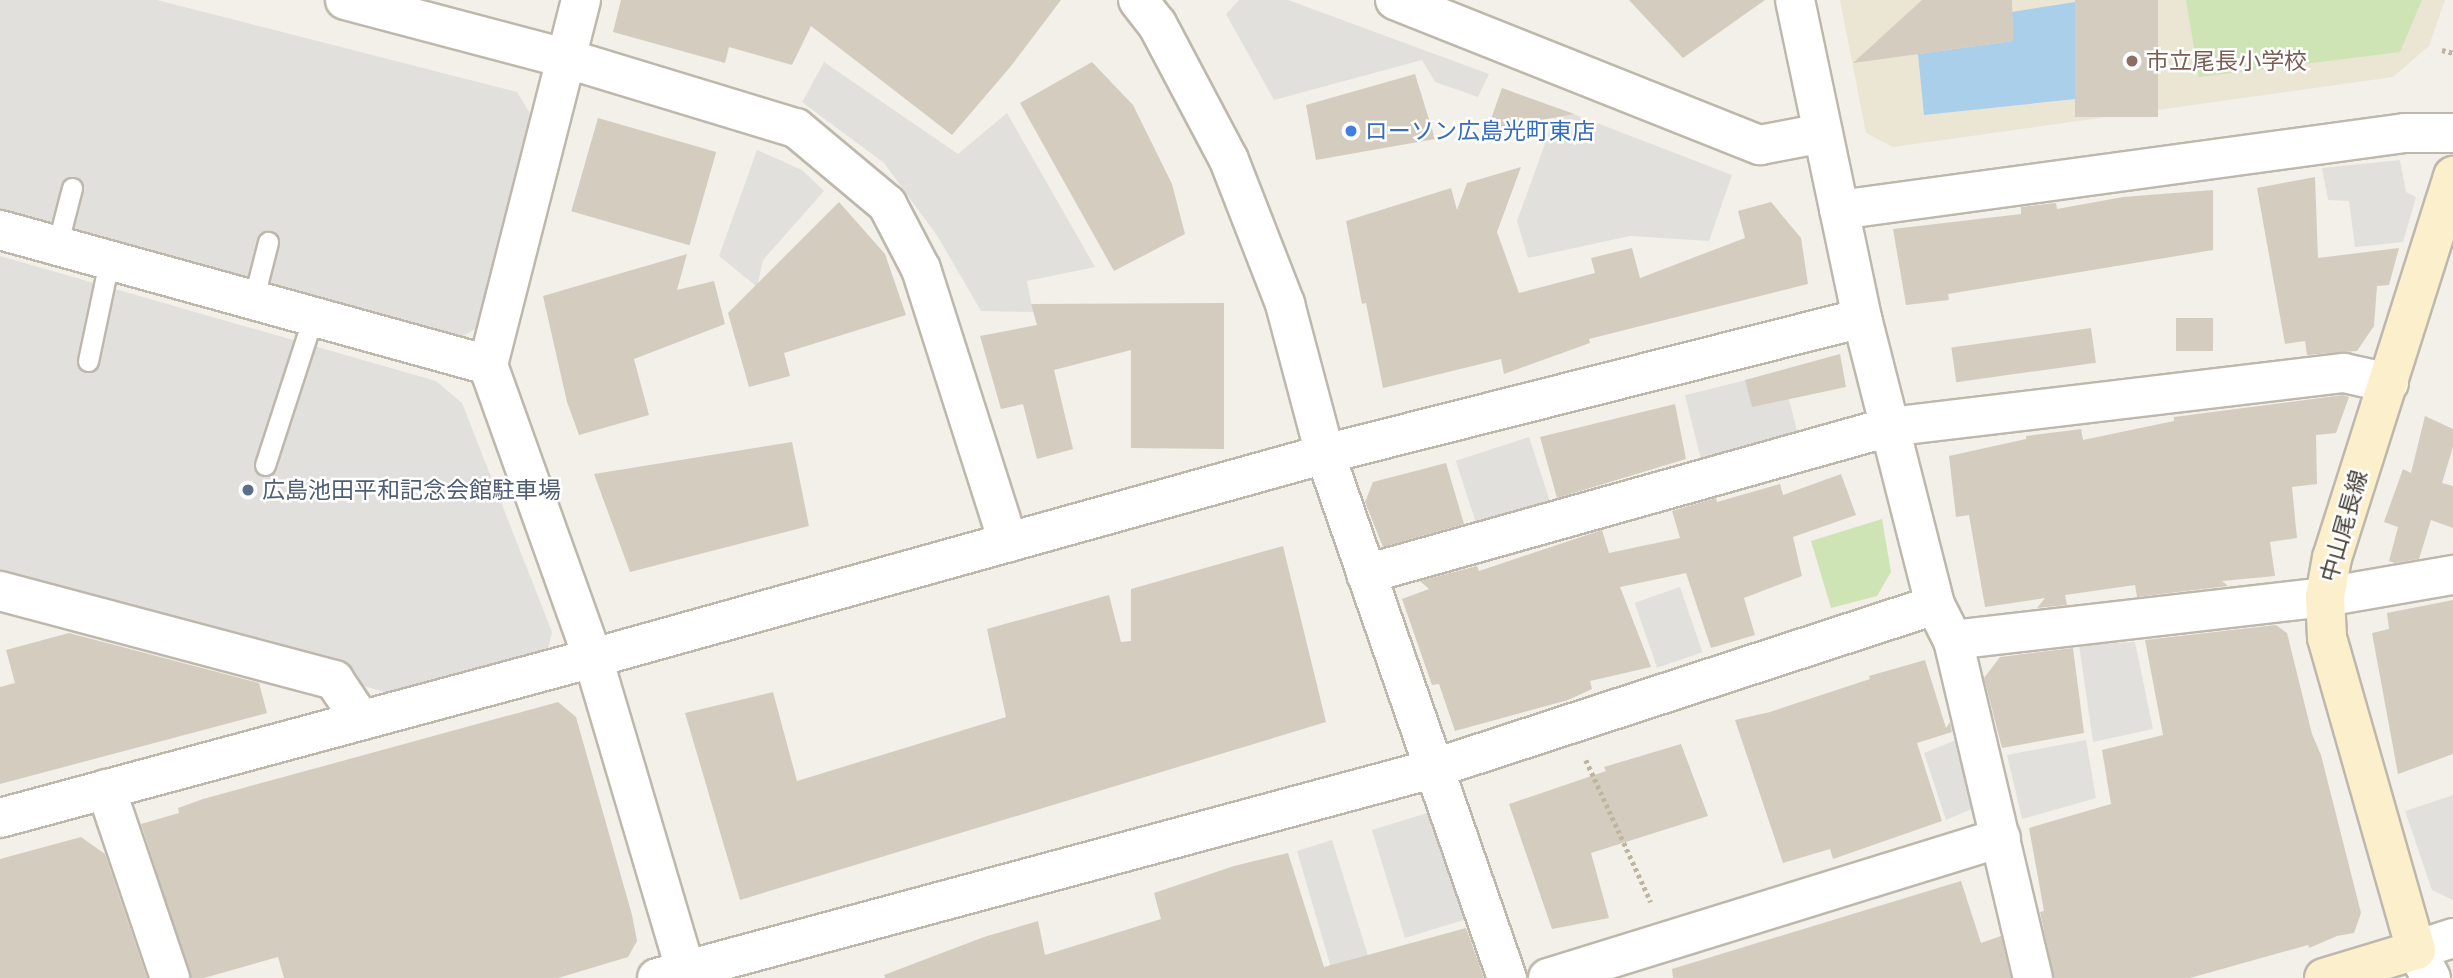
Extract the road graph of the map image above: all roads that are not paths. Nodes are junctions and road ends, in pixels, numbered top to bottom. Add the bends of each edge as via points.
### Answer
1 (345, 0) edge
2 (581, 0) edge
3 (1138, 0) edge
4 (1395, 0) edge
5 (1795, 0) edge
6 (565, 58) junction
7 (1822, 133) junction
8 (2453, 133) edge
9 (2453, 176) edge
10 (72, 188) dead end
11 (1839, 211) junction
12 (0, 230) edge
13 (268, 242) dead end
14 (57, 246) junction
15 (109, 261) junction
16 (253, 301) junction
17 (313, 317) junction
18 (1862, 318) junction
19 (88, 361) dead end
20 (488, 365) junction
21 (2389, 383) junction
22 (1889, 427) junction
23 (1325, 454) junction
24 (265, 465) dead end
25 (1008, 542) junction
26 (1366, 575) junction
27 (2453, 575) edge
28 (0, 591) edge
29 (2325, 597) junction
30 (1935, 605) junction
31 (1953, 640) junction
32 (593, 658) junction
33 (361, 720) junction
34 (1432, 769) junction
35 (106, 789) junction
36 (0, 818) edge
37 (2001, 838) junction
38 (2453, 938) edge
39 (2424, 964) edge
40 (676, 975) edge
41 (170, 978) edge
42 (1507, 978) edge
43 (1548, 978) edge
44 (2033, 978) edge
45 (2324, 978) edge

1 - 6 street
2 - 6 street
3 - 23 street via 1157,24 1229,160 1286,304
4 - 7 street via 1760,145
5 - 7 street
6 - 20 street
6 - 25 street via 796,128 887,204 921,269
7 - 11 street
8 - 11 street via 2405,132
9 - 21 main road, 中山尾長線
10 - 14 lane
11 - 18 street
12 - 14 street
13 - 16 lane
14 - 15 street
15 - 16 street
15 - 19 lane
16 - 17 street
17 - 20 street
17 - 24 lane
18 - 22 street
18 - 23 street
20 - 32 street
21 - 22 street via 2344,373
21 - 29 main road, 中山尾長線 via 2332,558
22 - 26 street
22 - 30 street
23 - 25 street
23 - 26 street
25 - 32 street
26 - 34 street
27 - 29 street
28 - 33 street via 334,680
29 - 31 street
29 - 39 main road, 中山尾長線 via 2327,637
30 - 31 street
30 - 34 street
31 - 37 street
32 - 33 street
32 - 40 street
33 - 35 street
34 - 40 street
34 - 42 street
35 - 36 street
35 - 41 street
37 - 43 street
37 - 44 street
38 - 39 street
39 - 45 main road

